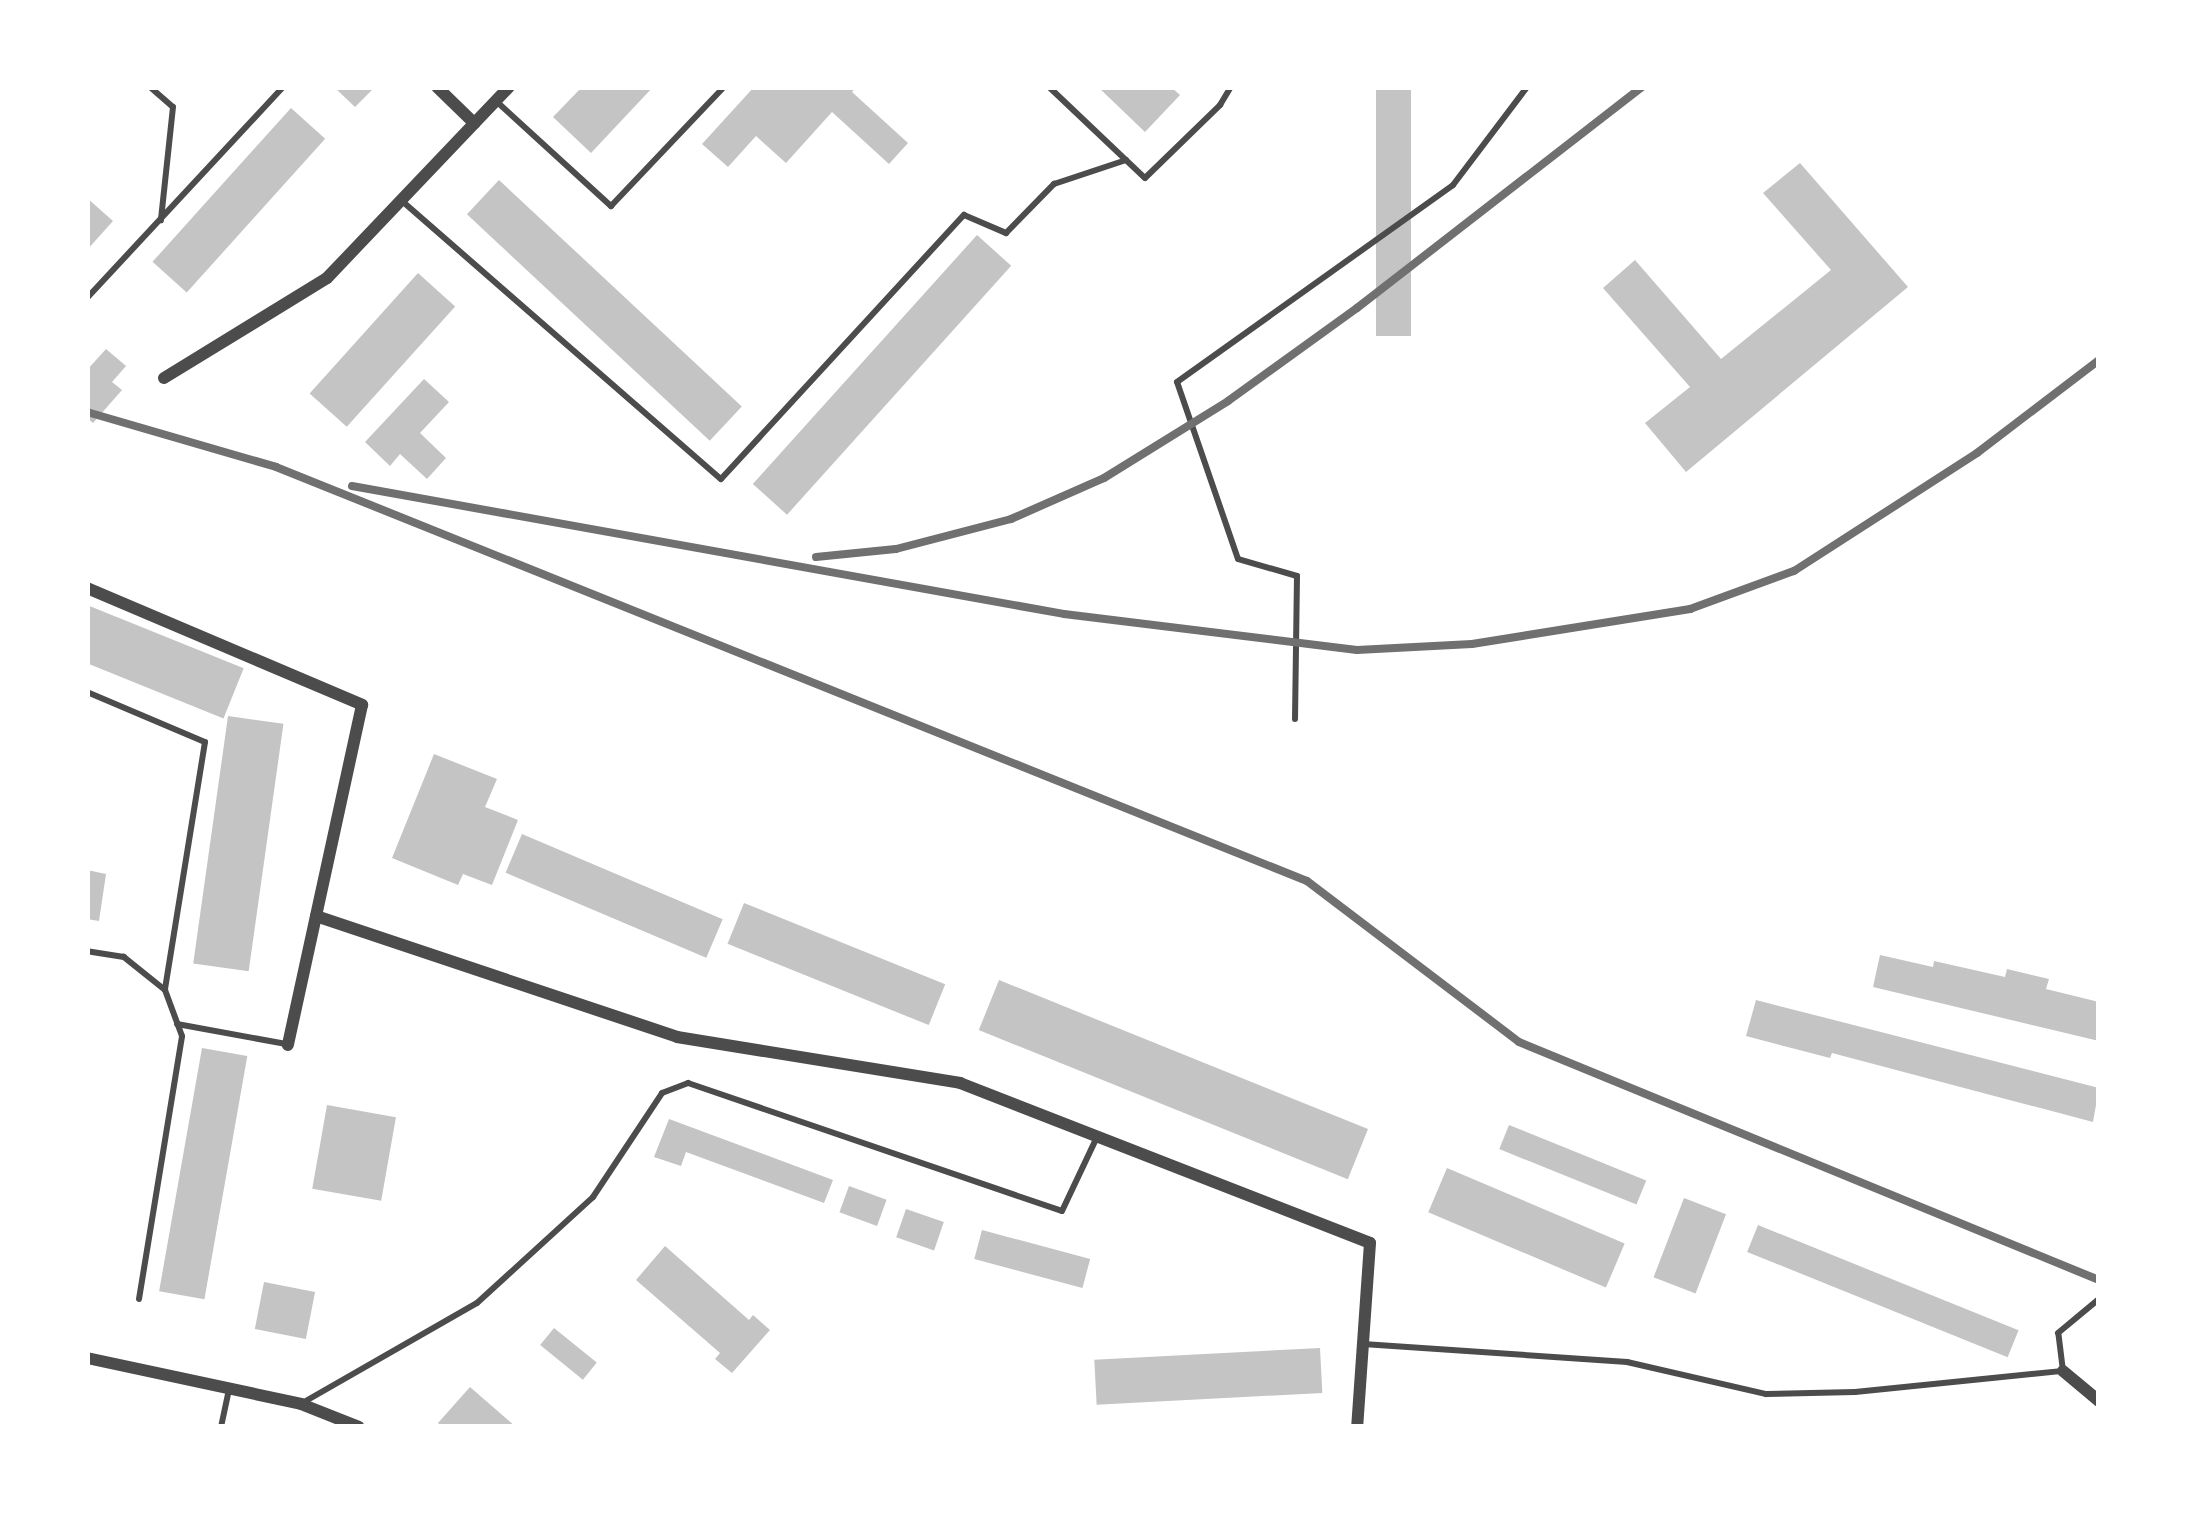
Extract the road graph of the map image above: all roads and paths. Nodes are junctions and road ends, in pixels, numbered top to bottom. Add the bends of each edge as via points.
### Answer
1 (151, 87) edge
2 (284, 87) edge
3 (437, 87) edge
4 (509, 87) edge
5 (724, 87) edge
6 (1049, 87) edge
7 (1231, 87) edge
8 (1527, 87) edge
9 (496, 100) junction
10 (475, 123) junction
11 (1126, 160) junction
12 (400, 199) junction
13 (160, 223) junction
14 (87, 298) edge
15 (164, 378) dead end
16 (87, 588) edge
17 (87, 692) edge
18 (1294, 719) dead end
19 (316, 916) junction
20 (87, 952) edge
21 (165, 990) junction
22 (178, 1024) junction
23 (288, 1045) joint
24 (1097, 1137) junction
25 (139, 1299) dead end
26 (2099, 1299) edge
27 (1363, 1344) junction
28 (87, 1358) edge
29 (2063, 1371) junction
30 (229, 1387) junction
31 (2099, 1401) edge
32 (301, 1404) junction
33 (358, 1426) edge
34 (220, 1427) edge
35 (1357, 1427) edge

1 - 13 lane via 173,106
2 - 13 lane
3 - 10 street
4 - 9 street
5 - 9 lane via 611,206
6 - 11 lane
7 - 11 lane via 1145,178
8 - 18 lane via 1453,185 1177,382 1238,559 1297,576
9 - 10 street
10 - 12 street
11 - 12 lane via 1054,184 1006,233 964,215 721,479
12 - 15 street via 327,278
13 - 14 lane
16 - 19 street via 362,705
17 - 21 lane via 206,742
19 - 23 street
19 - 24 street via 677,1037 960,1083
20 - 21 lane via 124,957
21 - 22 lane
22 - 23 lane
22 - 25 lane
24 - 27 street via 1370,1244
24 - 32 lane via 1062,1211 688,1083 662,1093 593,1197 477,1303
26 - 29 lane via 2058,1333
27 - 29 lane via 1627,1362 1766,1394
27 - 35 street
28 - 30 street
29 - 31 street
30 - 32 street
30 - 34 lane
32 - 33 street

